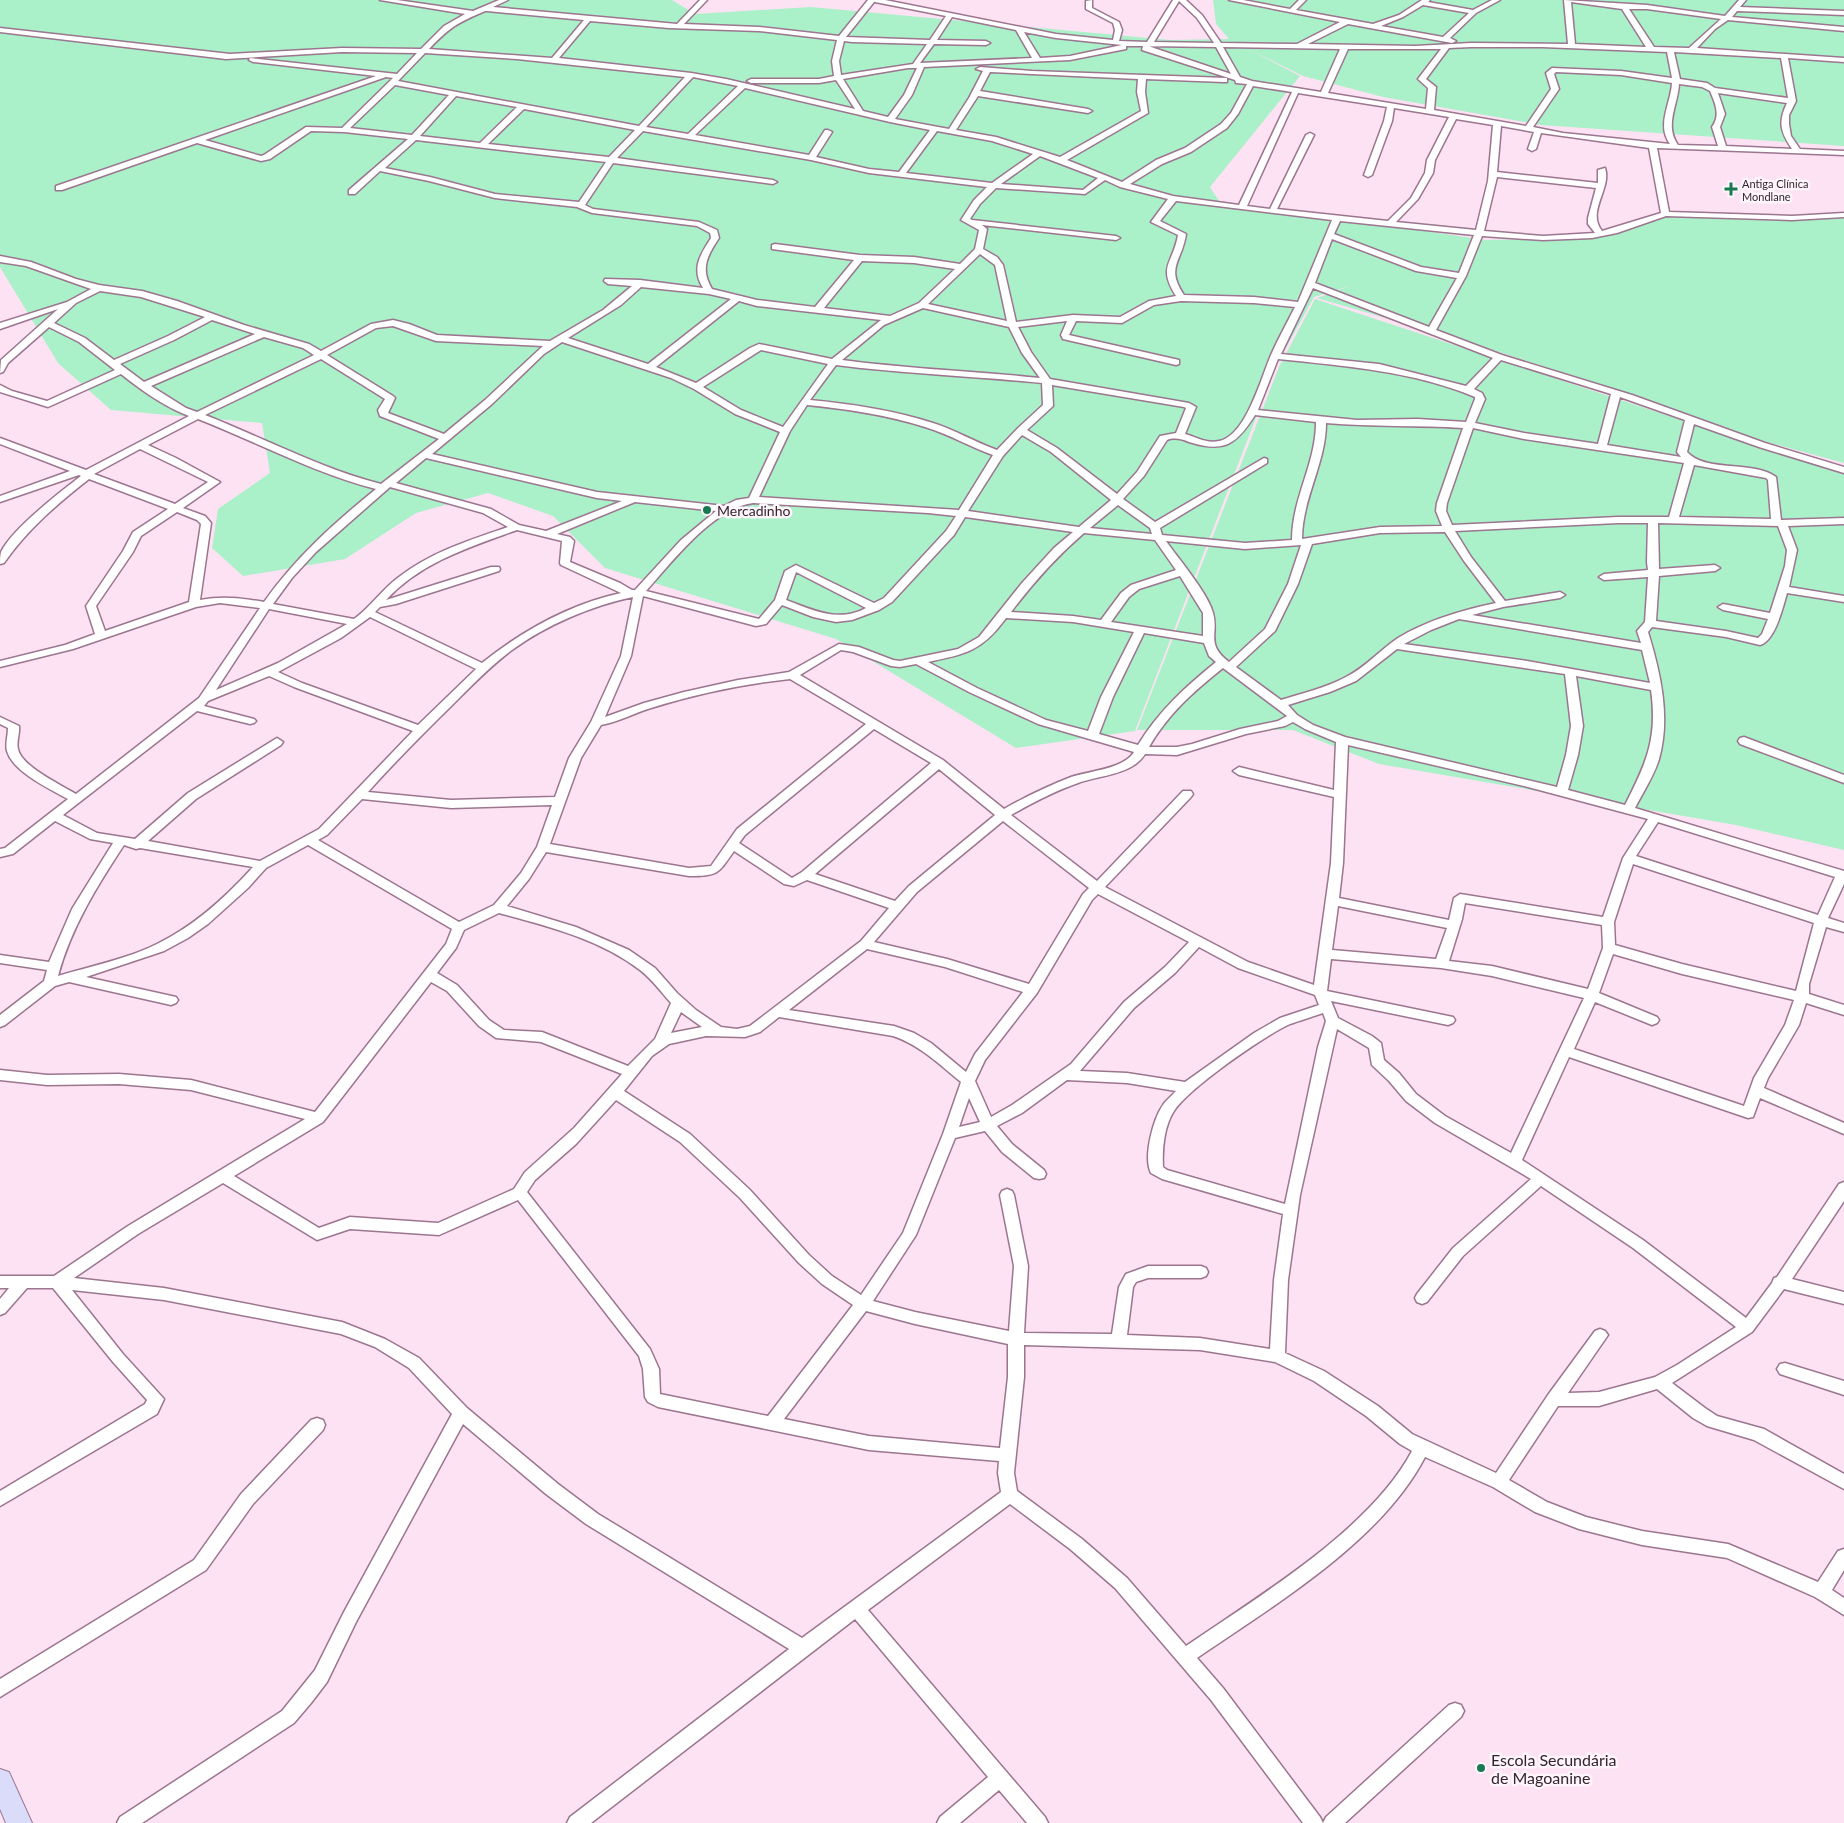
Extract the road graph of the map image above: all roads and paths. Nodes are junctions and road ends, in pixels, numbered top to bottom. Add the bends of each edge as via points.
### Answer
1 (383, 0) edge
2 (505, 0) edge
3 (704, 0) edge
4 (873, 0) edge
5 (1086, 0) edge
6 (1099, 0) edge
7 (1176, 0) edge
8 (1182, 0) edge
9 (1232, 0) edge
10 (1303, 0) edge
11 (1497, 0) edge
12 (1567, 0) edge
13 (1571, 0) edge
14 (1743, 0) edge
15 (400, 1) edge
16 (1425, 2) edge
17 (935, 4) dead end
18 (1624, 8) junction
19 (485, 9) junction
20 (1735, 9) junction
21 (929, 11) junction
22 (1291, 11) junction
23 (1474, 12) junction
24 (473, 13) junction
25 (1844, 13) edge
26 (950, 15) junction
27 (589, 18) junction
28 (1727, 18) junction
29 (1346, 22) junction
30 (679, 26) junction
31 (1370, 27) junction
32 (1019, 29) junction
33 (0, 30) edge
34 (1844, 30) edge
35 (841, 39) junction
36 (933, 41) junction
37 (1115, 42) junction
38 (986, 43) dead end
39 (1446, 43) junction
40 (1133, 44) junction
41 (1149, 44) junction
42 (1572, 45) junction
43 (1218, 46) junction
44 (1297, 47) junction
45 (1345, 47) junction
46 (1651, 48) junction
47 (426, 49) junction
48 (1670, 49) junction
49 (1691, 50) junction
50 (1784, 56) junction
51 (226, 57) junction
52 (1036, 60) junction
53 (1844, 60) edge
54 (553, 61) junction
55 (954, 64) junction
56 (918, 66) junction
57 (987, 70) junction
58 (691, 74) junction
59 (385, 75) junction
60 (1142, 77) junction
61 (839, 78) junction
62 (395, 79) junction
63 (726, 81) junction
64 (1239, 81) junction
65 (1676, 81) junction
66 (1251, 83) junction
67 (743, 85) junction
68 (1296, 90) junction
69 (1713, 90) junction
70 (454, 93) junction
71 (976, 93) junction
72 (1323, 95) junction
73 (1792, 101) junction
74 (1391, 105) junction
75 (522, 107) junction
76 (1088, 111) dead end
77 (860, 112) junction
78 (1430, 112) junction
79 (1453, 117) junction
80 (890, 120) junction
81 (1497, 124) junction
82 (639, 128) junction
83 (935, 128) junction
84 (1528, 129) junction
85 (344, 130) junction
86 (951, 131) junction
87 (1538, 131) junction
88 (828, 132) dead end
89 (1310, 135) dead end
90 (689, 137) junction
91 (414, 138) junction
92 (200, 140) junction
93 (481, 146) junction
94 (1652, 146) junction
95 (1676, 147) junction
96 (1532, 148) dead end
97 (1723, 148) junction
98 (1797, 151) junction
99 (1039, 153) junction
100 (1844, 153) edge
101 (811, 158) junction
102 (612, 160) junction
103 (1061, 160) junction
104 (380, 169) junction
105 (1602, 170) dead end
106 (1493, 174) junction
107 (1368, 175) dead end
108 (900, 176) junction
109 (1103, 178) junction
110 (774, 182) dead end
111 (1123, 185) junction
112 (994, 186) junction
113 (1602, 186) junction
114 (59, 188) dead end
115 (352, 192) dead end
116 (1173, 198) junction
117 (581, 205) junction
118 (1242, 208) junction
119 (1273, 210) junction
120 (1665, 214) junction
121 (1844, 215) edge
122 (1337, 218) junction
123 (965, 220) junction
124 (1390, 224) junction
125 (1479, 234) junction
126 (1600, 234) junction
127 (1329, 235) junction
128 (1116, 238) dead end
129 (775, 246) dead end
130 (979, 250) junction
131 (860, 258) junction
132 (0, 259) edge
133 (962, 267) junction
134 (1462, 276) junction
135 (608, 281) dead end
136 (640, 283) junction
137 (1311, 284) junction
138 (98, 288) junction
139 (709, 291) junction
140 (1181, 298) junction
141 (736, 299) junction
142 (73, 301) junction
143 (1301, 305) junction
144 (922, 306) junction
145 (818, 309) junction
146 (213, 316) junction
147 (889, 318) junction
148 (1073, 318) junction
149 (49, 324) junction
150 (1012, 325) junction
151 (0, 326) edge
152 (1431, 331) junction
153 (265, 333) junction
154 (556, 341) junction
155 (321, 354) junction
156 (1275, 356) junction
157 (1499, 357) junction
158 (834, 362) junction
159 (1176, 362) dead end
160 (115, 363) junction
161 (1, 366) edge
162 (650, 367) junction
163 (123, 370) junction
164 (1047, 381) junction
165 (143, 386) junction
166 (697, 387) junction
167 (0, 388) edge
168 (1468, 390) junction
169 (1616, 394) junction
170 (805, 402) junction
171 (1251, 412) junction
172 (196, 416) junction
173 (1321, 420) junction
174 (1690, 420) junction
175 (1468, 424) junction
176 (1021, 430) junction
177 (785, 431) junction
178 (1179, 437) junction
179 (445, 438) junction
180 (0, 441) edge
181 (141, 446) junction
182 (1602, 448) junction
183 (1000, 454) junction
184 (424, 455) junction
185 (1264, 461) dead end
186 (1690, 461) junction
187 (1844, 470) edge
188 (84, 473) junction
189 (387, 486) junction
190 (0, 499) edge
191 (634, 500) junction
192 (753, 500) junction
193 (1117, 500) junction
194 (175, 507) junction
195 (726, 509) junction
196 (961, 513) junction
197 (1653, 520) junction
198 (1674, 520) junction
199 (1844, 521) edge
200 (1779, 523) junction
201 (516, 527) junction
202 (1449, 528) junction
203 (1082, 530) junction
204 (1157, 532) junction
205 (548, 534) junction
206 (1302, 543) junction
207 (0, 561) edge
208 (1714, 568) dead end
209 (495, 569) dead end
210 (1182, 572) junction
211 (1654, 572) junction
212 (1604, 577) dead end
213 (1782, 589) junction
214 (634, 593) junction
215 (1560, 594) dead end
216 (1844, 598) edge
217 (780, 601) junction
218 (194, 604) junction
219 (1502, 604) junction
220 (266, 606) junction
221 (875, 608) junction
222 (1723, 608) dead end
223 (372, 609) junction
224 (1003, 615) junction
225 (1774, 616) junction
226 (1460, 617) junction
227 (1650, 622) junction
228 (356, 623) junction
229 (1104, 623) junction
230 (1140, 630) junction
231 (101, 636) junction
232 (1208, 640) junction
233 (1395, 646) junction
234 (1648, 648) junction
235 (918, 661) junction
236 (0, 664) edge
237 (1226, 665) junction
238 (484, 668) junction
239 (270, 672) junction
240 (1570, 672) junction
241 (792, 675) junction
242 (1655, 687) junction
243 (204, 699) junction
244 (1280, 704) junction
245 (195, 707) junction
246 (1293, 717) junction
247 (0, 720) edge
248 (250, 721) dead end
249 (597, 722) junction
250 (873, 724) junction
251 (420, 730) junction
252 (1092, 737) junction
253 (1342, 740) junction
254 (1744, 741) dead end
255 (277, 742) dead end
256 (1141, 750) junction
257 (938, 763) junction
258 (1239, 771) dead end
259 (1844, 779) edge
260 (1561, 792) junction
261 (1187, 794) dead end
262 (359, 795) junction
263 (1340, 795) junction
264 (76, 799) junction
265 (560, 801) junction
266 (1628, 811) junction
267 (1003, 815) junction
268 (55, 816) junction
269 (1655, 817) junction
270 (310, 840) junction
271 (120, 842) junction
272 (732, 844) junction
273 (136, 845) junction
274 (543, 847) junction
275 (5, 852) edge
276 (1629, 858) junction
277 (0, 860) edge
278 (262, 865) junction
279 (806, 875) junction
280 (1843, 875) edge
281 (1098, 888) junction
282 (1332, 901) junction
283 (896, 906) junction
284 (498, 908) junction
285 (1821, 921) junction
286 (1608, 922) junction
287 (1454, 925) junction
288 (459, 927) junction
289 (1844, 928) edge
290 (1198, 940) junction
291 (865, 944) junction
292 (1609, 948) junction
293 (1325, 954) junction
294 (0, 959) edge
295 (1441, 964) junction
296 (54, 967) junction
297 (428, 974) junction
298 (67, 977) junction
299 (50, 983) junction
300 (1032, 990) junction
301 (1592, 995) junction
302 (1802, 997) junction
303 (1323, 998) junction
304 (171, 1000) dead end
305 (678, 1002) junction
306 (1844, 1010) edge
307 (775, 1012) junction
308 (1448, 1020) dead end
309 (1652, 1020) dead end
310 (1333, 1021) junction
311 (0, 1022) edge
312 (718, 1031) junction
313 (660, 1042) junction
314 (1566, 1051) junction
315 (630, 1072) junction
316 (0, 1074) edge
317 (1066, 1075) junction
318 (968, 1081) junction
319 (1188, 1088) junction
320 (1757, 1091) junction
321 (615, 1092) junction
322 (318, 1118) junction
323 (988, 1125) junction
324 (1844, 1129) edge
325 (950, 1134) junction
326 (1514, 1163) junction
327 (1039, 1174) dead end
328 (222, 1176) junction
329 (1540, 1179) junction
330 (1844, 1188) edge
331 (520, 1193) junction
332 (1007, 1195) dead end
333 (1291, 1211) junction
334 (1201, 1272) dead end
335 (0, 1282) edge
336 (23, 1282) junction
337 (58, 1282) junction
338 (1779, 1282) junction
339 (1422, 1298) dead end
340 (1844, 1298) edge
341 (863, 1304) junction
342 (0, 1309) edge
343 (1747, 1328) junction
344 (1600, 1335) dead end
345 (1016, 1339) junction
346 (1119, 1340) junction
347 (1277, 1356) junction
348 (1786, 1369) dead end
349 (1659, 1382) junction
350 (1844, 1388) edge
351 (1553, 1400) junction
352 (461, 1413) junction
353 (772, 1423) junction
354 (317, 1425) dead end
355 (1422, 1448) junction
356 (1007, 1455) junction
357 (1498, 1482) junction
358 (1844, 1482) edge
359 (1010, 1495) junction
360 (0, 1498) edge
361 (1844, 1556) edge
362 (1821, 1592) junction
363 (1844, 1607) edge
364 (857, 1609) junction
365 (803, 1648) junction
366 (1185, 1656) junction
367 (0, 1689) edge
368 (1455, 1711) dead end
369 (1000, 1778) junction
370 (0, 1781) edge
371 (19, 1823) edge
372 (126, 1823) edge
373 (576, 1823) edge
374 (946, 1823) edge
375 (1039, 1823) edge
376 (1314, 1823) edge
377 (1332, 1823) edge

1 - 15 street
2 - 19 street
3 - 30 street
4 - 21 street
4 - 35 street
5 - 6 street
5 - 37 street via 1090,9 1119,26
7 - 41 street
8 - 43 street via 1199,14
9 - 22 street
10 - 22 street
11 - 23 street
12 - 42 street
13 - 18 street
14 - 20 street
15 - 24 street
16 - 23 street
16 - 31 street via 1401,16
17 - 21 street
18 - 28 street via 1646,7
18 - 46 street
19 - 24 street
19 - 27 street
20 - 25 street
20 - 28 street
21 - 26 street
22 - 29 street
23 - 39 street
24 - 47 street via 446,27
26 - 32 street
26 - 36 street
27 - 30 street
27 - 54 street
28 - 34 street
28 - 49 street
29 - 31 street
29 - 44 street
30 - 35 street via 759,29
31 - 39 street
32 - 37 street via 1074,39
32 - 52 street
33 - 51 street
35 - 36 street
35 - 61 street via 836,61
36 - 38 street
36 - 56 street
37 - 40 street
39 - 42 street
39 - 45 street via 1415,48
39 - 78 street via 1422,79 1432,87
40 - 41 street
40 - 52 street via 1070,58
40 - 64 street
41 - 43 street
42 - 46 street
43 - 44 street
43 - 64 street
44 - 45 street
45 - 72 street
46 - 48 street
47 - 51 street
47 - 54 street
47 - 62 street
48 - 49 street
48 - 65 street
49 - 50 street
50 - 53 street
50 - 73 street
51 - 59 street
52 - 55 street
54 - 58 street
55 - 56 street
55 - 57 street
56 - 61 street
56 - 80 street via 908,95
57 - 60 street
57 - 71 street
58 - 63 street
58 - 82 street
59 - 62 street
59 - 92 street
60 - 64 street
60 - 103 street via 1140,92 1145,111
61 - 63 street via 793,82
61 - 77 street
62 - 70 street
62 - 85 street
63 - 67 street
64 - 66 street
65 - 69 street via 1704,85
65 - 84 street via 1607,72 1552,71 1555,90
65 - 95 street via 1667,119 1669,140
66 - 68 street
66 - 111 street via 1224,126 1188,150 1159,162
67 - 77 street
67 - 90 street
68 - 72 street
68 - 118 street
69 - 73 street
69 - 97 street via 1720,108 1720,121 1716,127
70 - 75 street
70 - 91 street
71 - 76 street
71 - 86 street
72 - 74 street
73 - 98 street via 1785,115 1785,124 1787,136
74 - 78 street
74 - 107 street
75 - 82 street
75 - 93 street
77 - 80 street
78 - 79 street
79 - 81 street
79 - 124 street via 1414,199
80 - 83 street
81 - 84 street
81 - 106 street
82 - 90 street
82 - 102 street
83 - 86 street
83 - 108 street
84 - 87 street
85 - 91 street
85 - 92 street via 309,129 261,159
86 - 99 street via 994,139
87 - 94 street
87 - 96 street
88 - 101 street
89 - 119 street
90 - 101 street
91 - 93 street
91 - 104 street
92 - 114 street
93 - 102 street
94 - 95 street
94 - 120 street
95 - 97 street
97 - 98 street
98 - 100 street
99 - 103 street
99 - 112 street
101 - 108 street
102 - 110 street
102 - 117 street
103 - 109 street
104 - 115 street
104 - 117 street via 496,196
105 - 113 street
106 - 113 street
106 - 125 street
108 - 112 street
109 - 111 street
109 - 112 street via 1083,192
111 - 116 street
112 - 123 street
113 - 126 street via 1597,193 1592,218 1592,224
116 - 118 street
116 - 140 street via 1155,222 1182,234 1169,275
117 - 139 street via 592,211 698,224 714,232 715,238 699,266 699,274
118 - 119 street
119 - 122 street
120 - 121 street via 1792,218
120 - 126 street
122 - 124 street
122 - 127 street
123 - 128 street
123 - 130 street via 984,229
124 - 125 street
125 - 126 street via 1543,238
125 - 134 street
127 - 134 street via 1419,269
127 - 137 street
129 - 131 street
130 - 133 street
130 - 150 street via 999,265
131 - 133 street via 914,260
131 - 145 street
132 - 138 street via 28,264
133 - 144 street
134 - 152 street
135 - 136 street
136 - 139 street
136 - 154 street via 610,309
137 - 143 street
137 - 152 street
138 - 142 street
138 - 146 street via 142,294
139 - 141 street
140 - 143 street
140 - 148 street via 1152,303 1122,320
141 - 145 street
141 - 162 street
142 - 149 street
142 - 151 street
143 - 156 street
144 - 147 street
144 - 150 street
145 - 147 street
146 - 153 street
146 - 160 street
147 - 158 street
148 - 150 street
148 - 159 street via 1066,337
149 - 160 street via 82,340
149 - 161 street
150 - 164 street
152 - 157 street
153 - 155 street
153 - 165 street
154 - 155 street via 436,338 406,326 385,324 374,326
154 - 162 street
154 - 179 street
155 - 172 street
155 - 179 street via 390,398 384,414
156 - 168 street via 1379,367
156 - 171 street
157 - 168 street
157 - 169 street
158 - 164 street
158 - 166 street via 759,347
158 - 170 street
160 - 163 street
162 - 166 street
163 - 165 street
163 - 167 street via 48,404
164 - 176 street via 1048,406
164 - 178 street via 1190,407
165 - 172 street
166 - 177 street via 738,412
168 - 175 street via 1479,395 1480,399
169 - 174 street
169 - 182 street
170 - 177 street
170 - 183 street via 856,408 922,423
171 - 173 street
171 - 178 street via 1243,427 1225,443 1215,445
172 - 181 street
172 - 189 street via 349,479
173 - 175 street
173 - 206 street via 1318,452 1296,529
174 - 186 street via 1682,452
174 - 187 street
175 - 182 street
175 - 202 street via 1440,501
176 - 183 street
176 - 193 street via 1054,450
177 - 192 street
178 - 193 street via 1163,438 1141,474
179 - 184 street
180 - 188 street
181 - 188 street
181 - 194 street via 214,480 214,484
182 - 186 street
183 - 196 street
184 - 189 street
184 - 191 street via 579,491
185 - 204 street via 1174,514
186 - 198 street
186 - 200 street via 1771,477
188 - 190 street
188 - 194 street
188 - 207 street via 22,533
189 - 201 street via 487,511
189 - 220 street via 311,551
191 - 195 street
191 - 205 street
192 - 195 street
192 - 196 street
193 - 203 street
193 - 204 street
194 - 218 street via 202,518 206,523
194 - 231 street via 137,534 94,599 91,606
195 - 214 street via 685,542
196 - 203 street
196 - 221 street via 950,533 928,559 888,600
197 - 198 street
197 - 202 street
197 - 211 street
198 - 200 street
199 - 200 street
200 - 213 street via 1792,550
201 - 205 street
201 - 223 street via 442,555 417,569
202 - 206 street via 1380,530
202 - 219 street
203 - 204 street
203 - 224 street via 1058,550
204 - 206 street via 1245,546
204 - 210 street
205 - 214 street via 568,541 565,560 568,566
206 - 237 street via 1293,584 1270,631
208 - 211 street
209 - 223 street
210 - 229 street via 1134,587
210 - 232 street via 1208,613
211 - 212 street
211 - 227 street
213 - 216 street
213 - 225 street
214 - 217 street via 756,623 762,622
214 - 238 street via 608,599 543,626 509,646
214 - 249 street via 626,656
215 - 219 street
217 - 221 street via 836,619
217 - 221 street via 790,571 796,568
218 - 220 street via 220,600
218 - 231 street
219 - 226 street
220 - 228 street
220 - 243 street
222 - 225 street
223 - 228 street
223 - 238 street
224 - 229 street
224 - 235 street via 983,639 971,647
225 - 227 street via 1760,642
226 - 233 street via 1409,636
226 - 234 street
227 - 234 street via 1642,630
228 - 239 street
229 - 230 street
230 - 232 street
230 - 252 street via 1106,697
231 - 236 street
232 - 237 street via 1210,650
233 - 240 street
233 - 244 street via 1373,666 1350,680
234 - 242 street
235 - 241 street via 890,663 855,649 839,647
235 - 252 street via 1020,713
237 - 244 street
237 - 256 street via 1188,690 1156,725
238 - 251 street
239 - 243 street
239 - 251 street
240 - 242 street
240 - 260 street via 1577,726
241 - 249 street via 679,697 606,722
241 - 250 street
242 - 266 street via 1657,729 1653,759
243 - 245 street
244 - 246 street
245 - 248 street
245 - 264 street
246 - 253 street
246 - 256 street via 1281,724 1244,731 1177,751
247 - 264 street via 13,726 12,750 15,757 27,769
249 - 265 street via 575,758
250 - 257 street
250 - 272 street via 741,832
251 - 262 street
252 - 256 street
253 - 260 street
253 - 263 street
254 - 259 street
255 - 273 street via 192,796
256 - 267 street via 1135,760 1108,772 1076,780
257 - 267 street
257 - 279 street
258 - 263 street
260 - 266 street
261 - 281 street
262 - 265 street via 451,804
262 - 270 street via 323,832
263 - 282 street
264 - 268 street
265 - 274 street
266 - 269 street
267 - 281 street
267 - 283 street
268 - 271 street via 94,836
268 - 275 street
269 - 276 street
269 - 280 street
270 - 278 street
270 - 288 street
271 - 273 street
271 - 296 street via 73,917
272 - 274 street via 715,869 700,873
272 - 279 street via 788,881 794,882
273 - 278 street
274 - 284 street via 525,876
275 - 277 street
276 - 285 street
276 - 286 street
278 - 298 street via 204,921 184,935 133,958
279 - 283 street
280 - 285 street
281 - 290 street
281 - 300 street via 1080,907
282 - 287 street
282 - 293 street
283 - 291 street
284 - 288 street
284 - 305 street via 592,938 640,962 657,976
285 - 289 street
285 - 302 street
286 - 287 street via 1460,898
286 - 292 street
287 - 295 street
288 - 297 street via 452,945
290 - 303 street via 1243,965
290 - 317 street via 1170,970 1129,1005
291 - 300 street via 956,965
291 - 307 street
292 - 301 street
292 - 302 street
293 - 295 street
293 - 303 street
294 - 296 street
295 - 301 street via 1492,970
296 - 299 street
297 - 315 street via 452,988 484,1023 501,1035 542,1037
297 - 322 street
298 - 299 street
298 - 304 street
299 - 311 street
300 - 318 street via 980,1057
301 - 309 street
301 - 314 street
302 - 306 street
302 - 320 street via 1792,1025
303 - 308 street via 1358,1001
303 - 310 street
303 - 319 street via 1259,1036
305 - 312 street
305 - 313 street
307 - 312 street via 745,1034
307 - 318 street via 909,1036
310 - 326 street via 1376,1046 1377,1062 1414,1101
310 - 333 street
312 - 313 street via 699,1032
313 - 315 street
314 - 320 street via 1748,1113
314 - 326 street
315 - 321 street
316 - 322 street via 47,1080 119,1079 191,1085
317 - 319 street via 1127,1078
317 - 323 street
318 - 323 street
318 - 325 street
319 - 333 street via 1168,1108 1160,1127 1156,1169 1178,1180
320 - 324 street
321 - 331 street via 578,1134 532,1174 522,1185
321 - 341 street via 692,1144 745,1194 804,1259 827,1280
322 - 328 street
323 - 325 street
323 - 327 street via 1007,1148
325 - 341 street via 909,1235
326 - 329 street
328 - 331 street via 318,1234 350,1223 439,1229
328 - 337 street via 133,1230
329 - 339 street via 1458,1252
329 - 343 street via 1580,1203
330 - 338 street via 1794,1265
331 - 353 street via 645,1353 651,1369 653,1397
332 - 345 street via 1021,1266
333 - 347 street via 1281,1280
334 - 346 street via 1148,1272 1131,1278 1126,1287
335 - 336 street
336 - 337 street
336 - 342 street
337 - 352 street via 164,1294 342,1328 380,1343 414,1363
337 - 360 street via 118,1358 156,1399 156,1403 151,1410
338 - 340 street
338 - 343 street
341 - 345 street
341 - 353 street
343 - 349 street
344 - 351 street
345 - 346 street
345 - 356 street via 1016,1377
346 - 347 street via 1200,1344
347 - 355 street via 1319,1376
348 - 350 street
349 - 351 street via 1599,1400
349 - 358 street via 1699,1414 1758,1434
351 - 357 street
352 - 365 street via 592,1519
352 - 372 street via 350,1616 321,1676 305,1697 288,1717
353 - 356 street via 870,1443
354 - 367 street via 247,1499 200,1565
355 - 357 street
355 - 366 street via 1403,1482 1350,1538
356 - 359 street
357 - 362 street via 1542,1507 1585,1524 1642,1538 1728,1551
359 - 364 street
359 - 366 street via 1076,1544 1121,1584
361 - 362 street
362 - 363 street
364 - 365 street
364 - 369 street
365 - 373 street
366 - 376 street
368 - 377 street
369 - 374 street
369 - 375 street
370 - 371 main road

